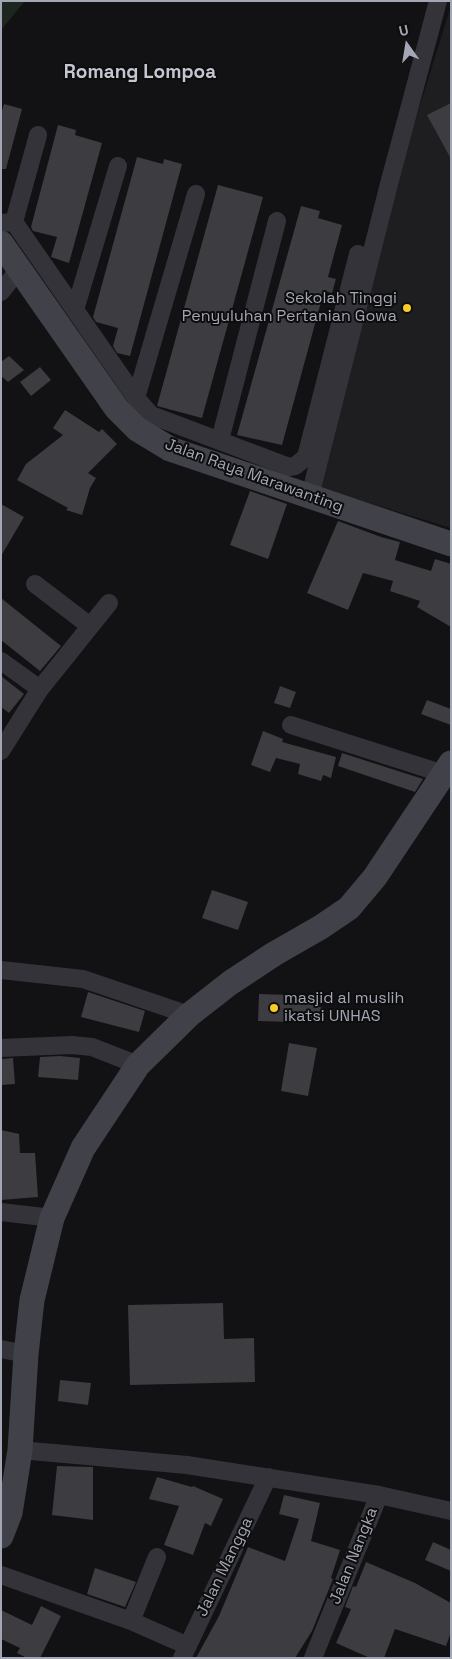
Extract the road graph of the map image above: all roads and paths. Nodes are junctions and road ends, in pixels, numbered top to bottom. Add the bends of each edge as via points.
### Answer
1 (438, 1) edge
2 (38, 135) dead end
3 (118, 166) dead end
4 (196, 194) dead end
5 (277, 221) dead end
6 (5, 230) edge
7 (358, 254) dead end
8 (20, 268) junction
9 (1, 292) edge
10 (75, 310) junction
11 (136, 398) junction
12 (220, 440) junction
13 (310, 496) junction
14 (451, 544) edge
15 (35, 584) dead end
16 (109, 603) dead end
17 (90, 626) junction
18 (1, 660) edge
19 (40, 689) junction
20 (291, 724) dead end
21 (1, 751) edge
22 (447, 768) edge
23 (1, 970) edge
24 (189, 1015) junction
25 (1, 1048) edge
26 (138, 1065) junction
27 (1, 1212) edge
28 (52, 1218) junction
29 (1, 1349) edge
30 (26, 1354) junction
31 (20, 1450) junction
32 (268, 1477) junction
33 (379, 1495) junction
34 (451, 1511) edge
35 (1, 1536) edge
36 (157, 1557) dead end
37 (1, 1575) edge
38 (131, 1622) junction
39 (185, 1652) edge
40 (313, 1658) edge

1 - 13 street
2 - 6 street
3 - 10 street
4 - 11 street
5 - 12 street
6 - 8 street, Jalan Raya Marawanting
6 - 10 street
7 - 12 street via 306,457 289,467
8 - 9 street
8 - 13 street, Jalan Raya Marawanting via 117,409 137,429 170,449
10 - 11 street
11 - 12 street via 151,415
13 - 14 street, Jalan Raya Marawanting
15 - 17 street
16 - 17 street
17 - 19 street
18 - 19 street
19 - 21 street
20 - 22 street
22 - 24 street via 375,877 349,908 230,983
23 - 24 street via 83,979
24 - 26 street
25 - 26 street via 92,1047
26 - 28 street via 83,1148
27 - 28 street
28 - 30 street via 32,1300
29 - 30 street
30 - 31 street
31 - 32 street via 186,1465
31 - 35 street via 10,1513
32 - 33 street
32 - 39 street, Jalan Mangga
33 - 34 street, Jalan Nangka
33 - 40 street, Jalan Nangka
36 - 38 street
37 - 38 street
38 - 39 street

